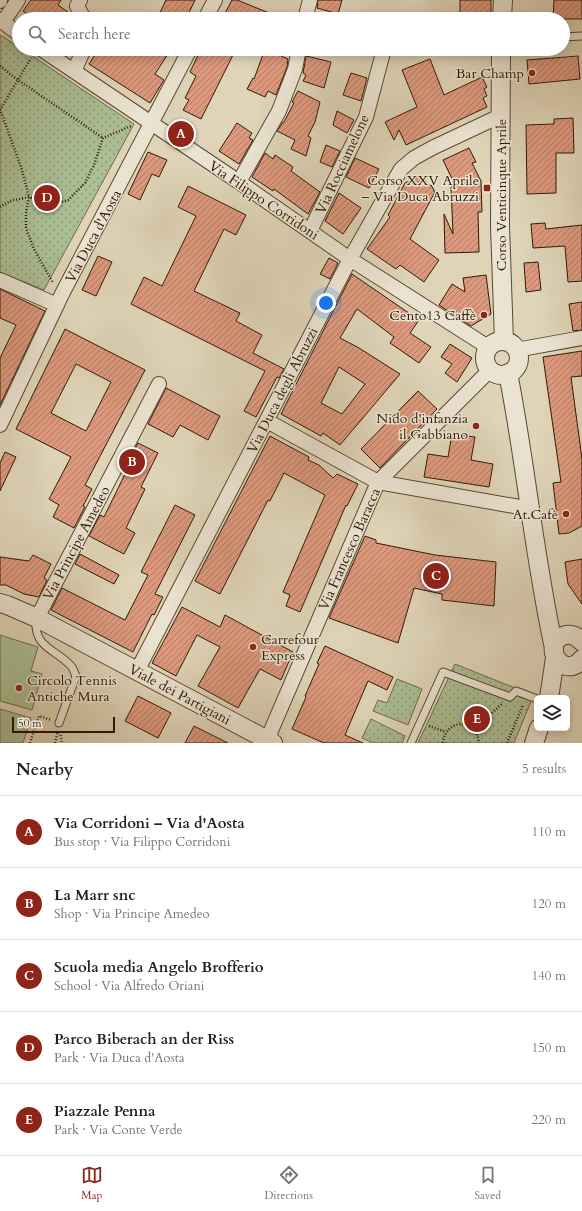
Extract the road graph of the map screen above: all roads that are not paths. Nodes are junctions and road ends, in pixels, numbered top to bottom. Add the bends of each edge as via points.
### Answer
1 (18, 0) edge
2 (80, 0) edge
3 (215, 0) edge
4 (310, 0) edge
5 (503, 0) edge
6 (80, 12) edge
7 (209, 12) edge
8 (307, 12) edge
9 (502, 12) edge
10 (2, 21) edge
11 (12, 29) edge
12 (582, 36) edge
13 (570, 37) edge
14 (45, 56) edge
15 (81, 56) edge
16 (186, 56) edge
17 (298, 56) edge
18 (382, 56) edge
19 (501, 56) edge
20 (74, 71) junction
21 (500, 116) junction
22 (151, 124) junction
23 (239, 182) junction
24 (310, 231) junction
25 (350, 259) junction
26 (0, 280) edge
27 (59, 300) junction
28 (582, 338) edge
29 (503, 346) junction
30 (490, 370) junction
31 (508, 373) junction
32 (159, 384) dead end
33 (267, 421) junction
34 (0, 425) edge
35 (378, 482) junction
36 (531, 508) junction
37 (544, 602) junction
38 (0, 603) edge
39 (37, 618) junction
40 (579, 638) edge
41 (554, 653) junction
42 (577, 662) edge
43 (137, 671) junction
44 (550, 695) edge
45 (552, 695) edge
46 (534, 698) edge
47 (59, 723) road end
48 (538, 731) edge
49 (270, 741) edge
50 (411, 743) edge
51 (534, 743) edge

1 - 10 street
2 - 6 street via 77,6
3 - 7 street
4 - 8 street
5 - 9 street
10 - 11 street
12 - 13 lane
14 - 20 street, Via Filippo Corridoni
15 - 20 street
16 - 22 street, Via Duca d'Aosta
17 - 23 street via 279,111
18 - 24 street, Via Rocciamelone via 366,117
19 - 21 street, Corso Venticinque Aprile
20 - 22 street, Via Filippo Corridoni
21 - 25 street, Via Duca degli Abruzzi via 414,158 401,169
21 - 29 street, Corso Venticinque Aprile
22 - 23 street, Via Filippo Corridoni
22 - 27 street, Via Duca d'Aosta
23 - 24 street, Via Filippo Corridoni
24 - 25 street, Via Filippo Corridoni
25 - 29 street, Via Filippo Corridoni
25 - 33 street, Via Duca degli Abruzzi
26 - 27 street
27 - 34 street, Via Duca d'Aosta
28 - 29 street
29 - 30 street, Corso Venticinque Aprile via 485,356
29 - 31 street, Corso Venticinque Aprile via 518,361
30 - 31 street via 499,374
30 - 35 street, Via Francesco Baracca
31 - 36 street
32 - 39 street, Via Principe Amedeo
33 - 35 street
33 - 43 street, Via Duca degli Abruzzi
35 - 36 street
35 - 49 street, Via Francesco Baracca
36 - 37 street
37 - 40 street via 558,625
37 - 41 street
38 - 39 street, Viale dei Partigiani
39 - 43 street, Viale dei Partigiani
39 - 47 lane via 35,629 42,643 71,666 76,676
40 - 41 street via 567,635 558,639
41 - 42 street via 562,664
41 - 44 street
42 - 45 street
43 - 49 street, Viale dei Partigiani
46 - 50 lane via 516,691 510,697 443,672
48 - 51 street

